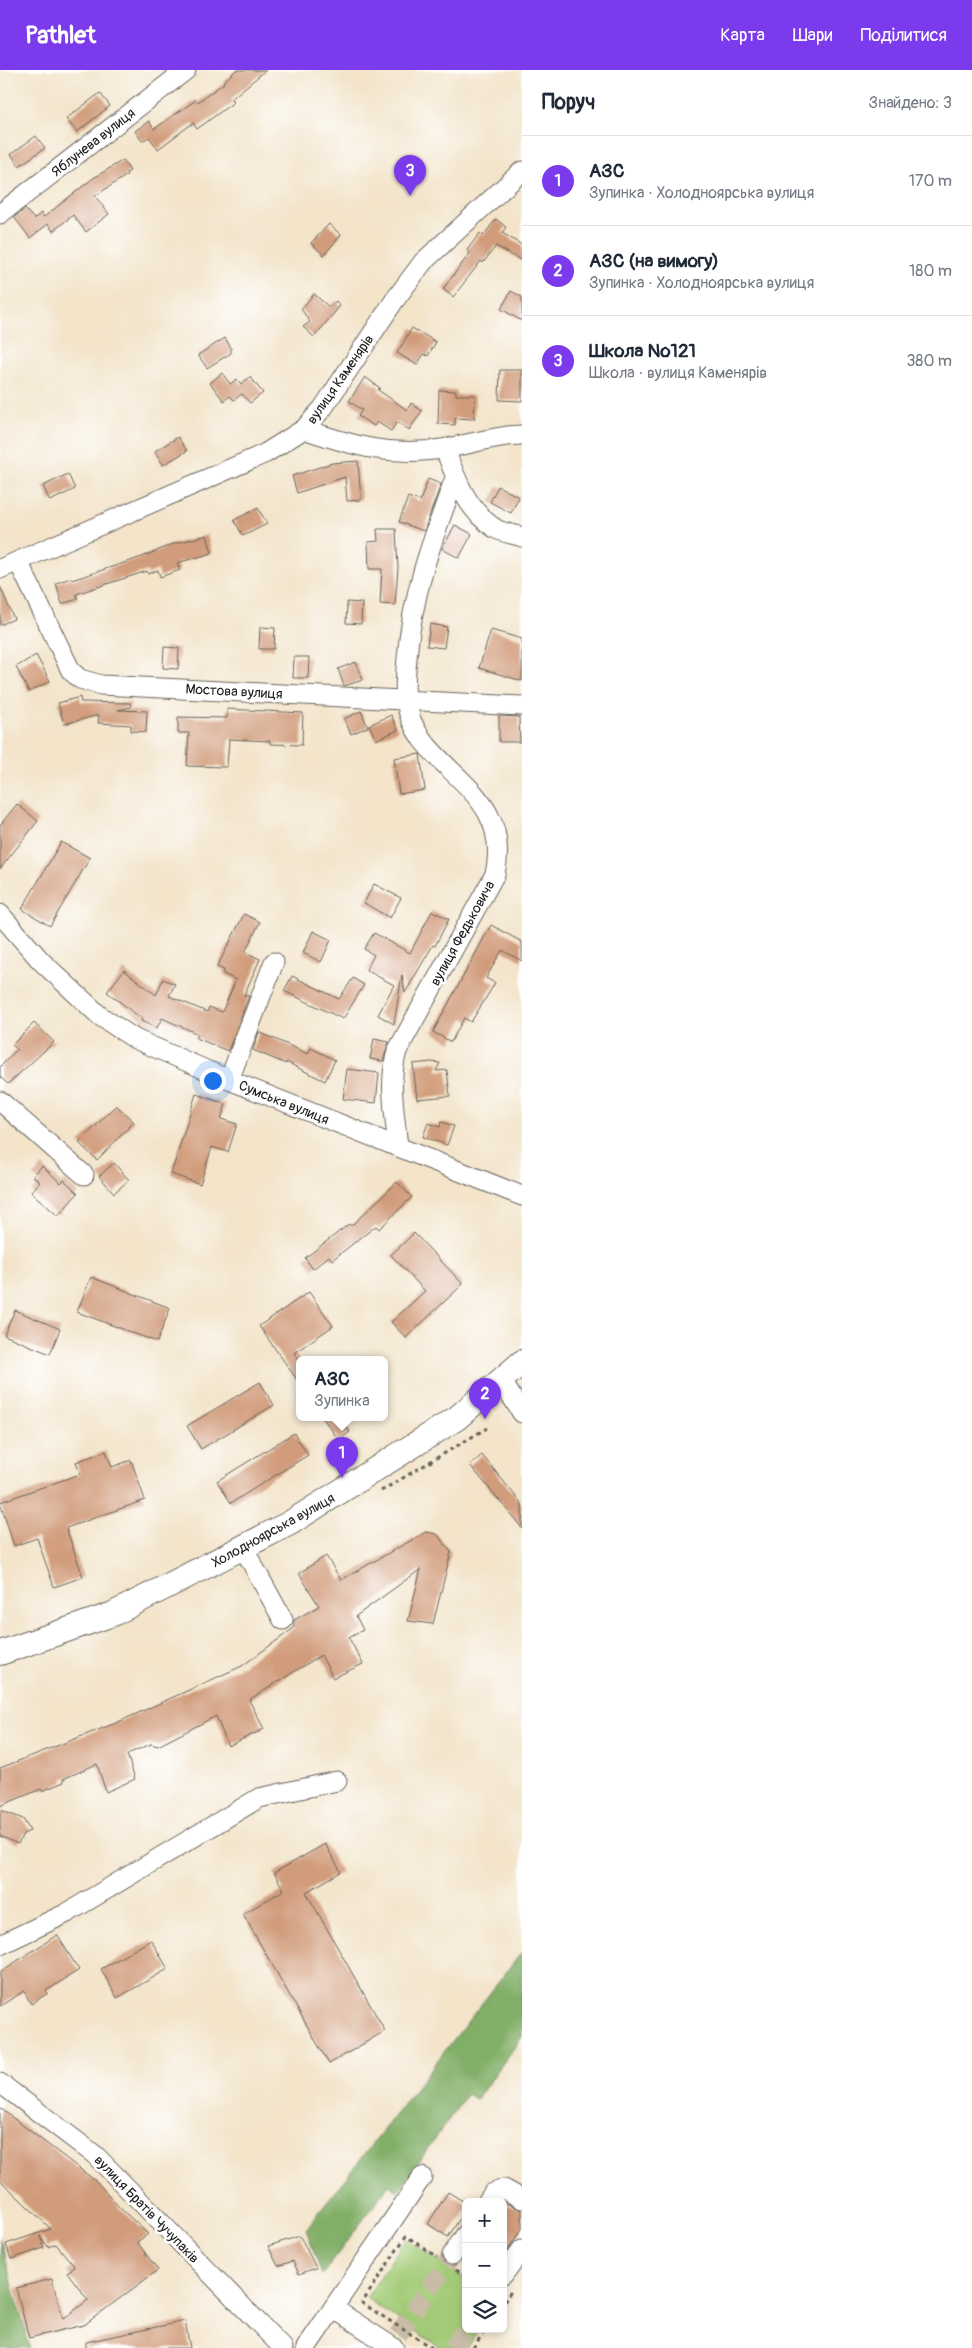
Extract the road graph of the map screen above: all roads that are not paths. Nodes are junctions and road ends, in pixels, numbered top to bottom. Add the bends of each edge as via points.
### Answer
1 (186, 70) edge
2 (522, 171) edge
3 (0, 214) edge
4 (304, 429) junction
5 (522, 435) edge
6 (445, 449) junction
7 (455, 478) junction
8 (522, 537) edge
9 (18, 561) junction
10 (0, 569) edge
11 (406, 700) junction
12 (522, 706) edge
13 (0, 914) edge
14 (274, 962) dead end
15 (229, 1080) junction
16 (0, 1102) edge
17 (398, 1147) junction
18 (84, 1175) dead end
19 (522, 1196) edge
20 (522, 1362) edge
21 (501, 1380) junction
22 (522, 1413) edge
23 (244, 1549) junction
24 (283, 1620) dead end
25 (0, 1653) edge
26 (337, 1781) dead end
27 (0, 1945) edge
28 (0, 2083) edge
29 (422, 2177) dead end
30 (490, 2198) edge
31 (522, 2199) edge
32 (462, 2240) edge
33 (522, 2249) edge
34 (449, 2260) tunnel mouth
35 (508, 2282) edge
36 (333, 2308) junction
37 (394, 2343) edge
38 (283, 2348) edge
39 (306, 2348) edge

1 - 3 street, Яблунева вулиця
2 - 4 street, вулиця Каменярів via 424,262 394,300 323,408
4 - 6 street via 352,446 384,452
4 - 9 street, вулиця Каменярів via 266,453
5 - 6 street via 495,437
6 - 7 street
7 - 8 street via 479,514 497,529
7 - 11 street, вулиця Федьковича via 430,547 410,622
9 - 10 street, вулиця Каменярів
9 - 11 street, Мостова вулиця via 70,671 80,679 101,685
11 - 12 street, Мостова вулиця
11 - 17 street, вулиця Федьковича via 427,745 456,774 492,820 499,856 494,874 398,1051 392,1087
13 - 15 street, Сумська вулиця via 41,961 100,1016 135,1039
14 - 15 street
15 - 17 street, Сумська вулиця
16 - 18 street
17 - 19 street, Сумська вулиця
20 - 21 main road, Холодноярська вулиця
21 - 22 street
21 - 23 main road, Холодноярська вулиця via 456,1418
23 - 24 street
23 - 25 main road, Холодноярська вулиця via 113,1614
26 - 27 street via 259,1798 67,1913
28 - 38 street, вулиця Братів Чучупаків via 95,2155
29 - 36 street
30 - 31 street via 504,2189
32 - 34 street
33 - 35 street
36 - 37 street
36 - 39 street

